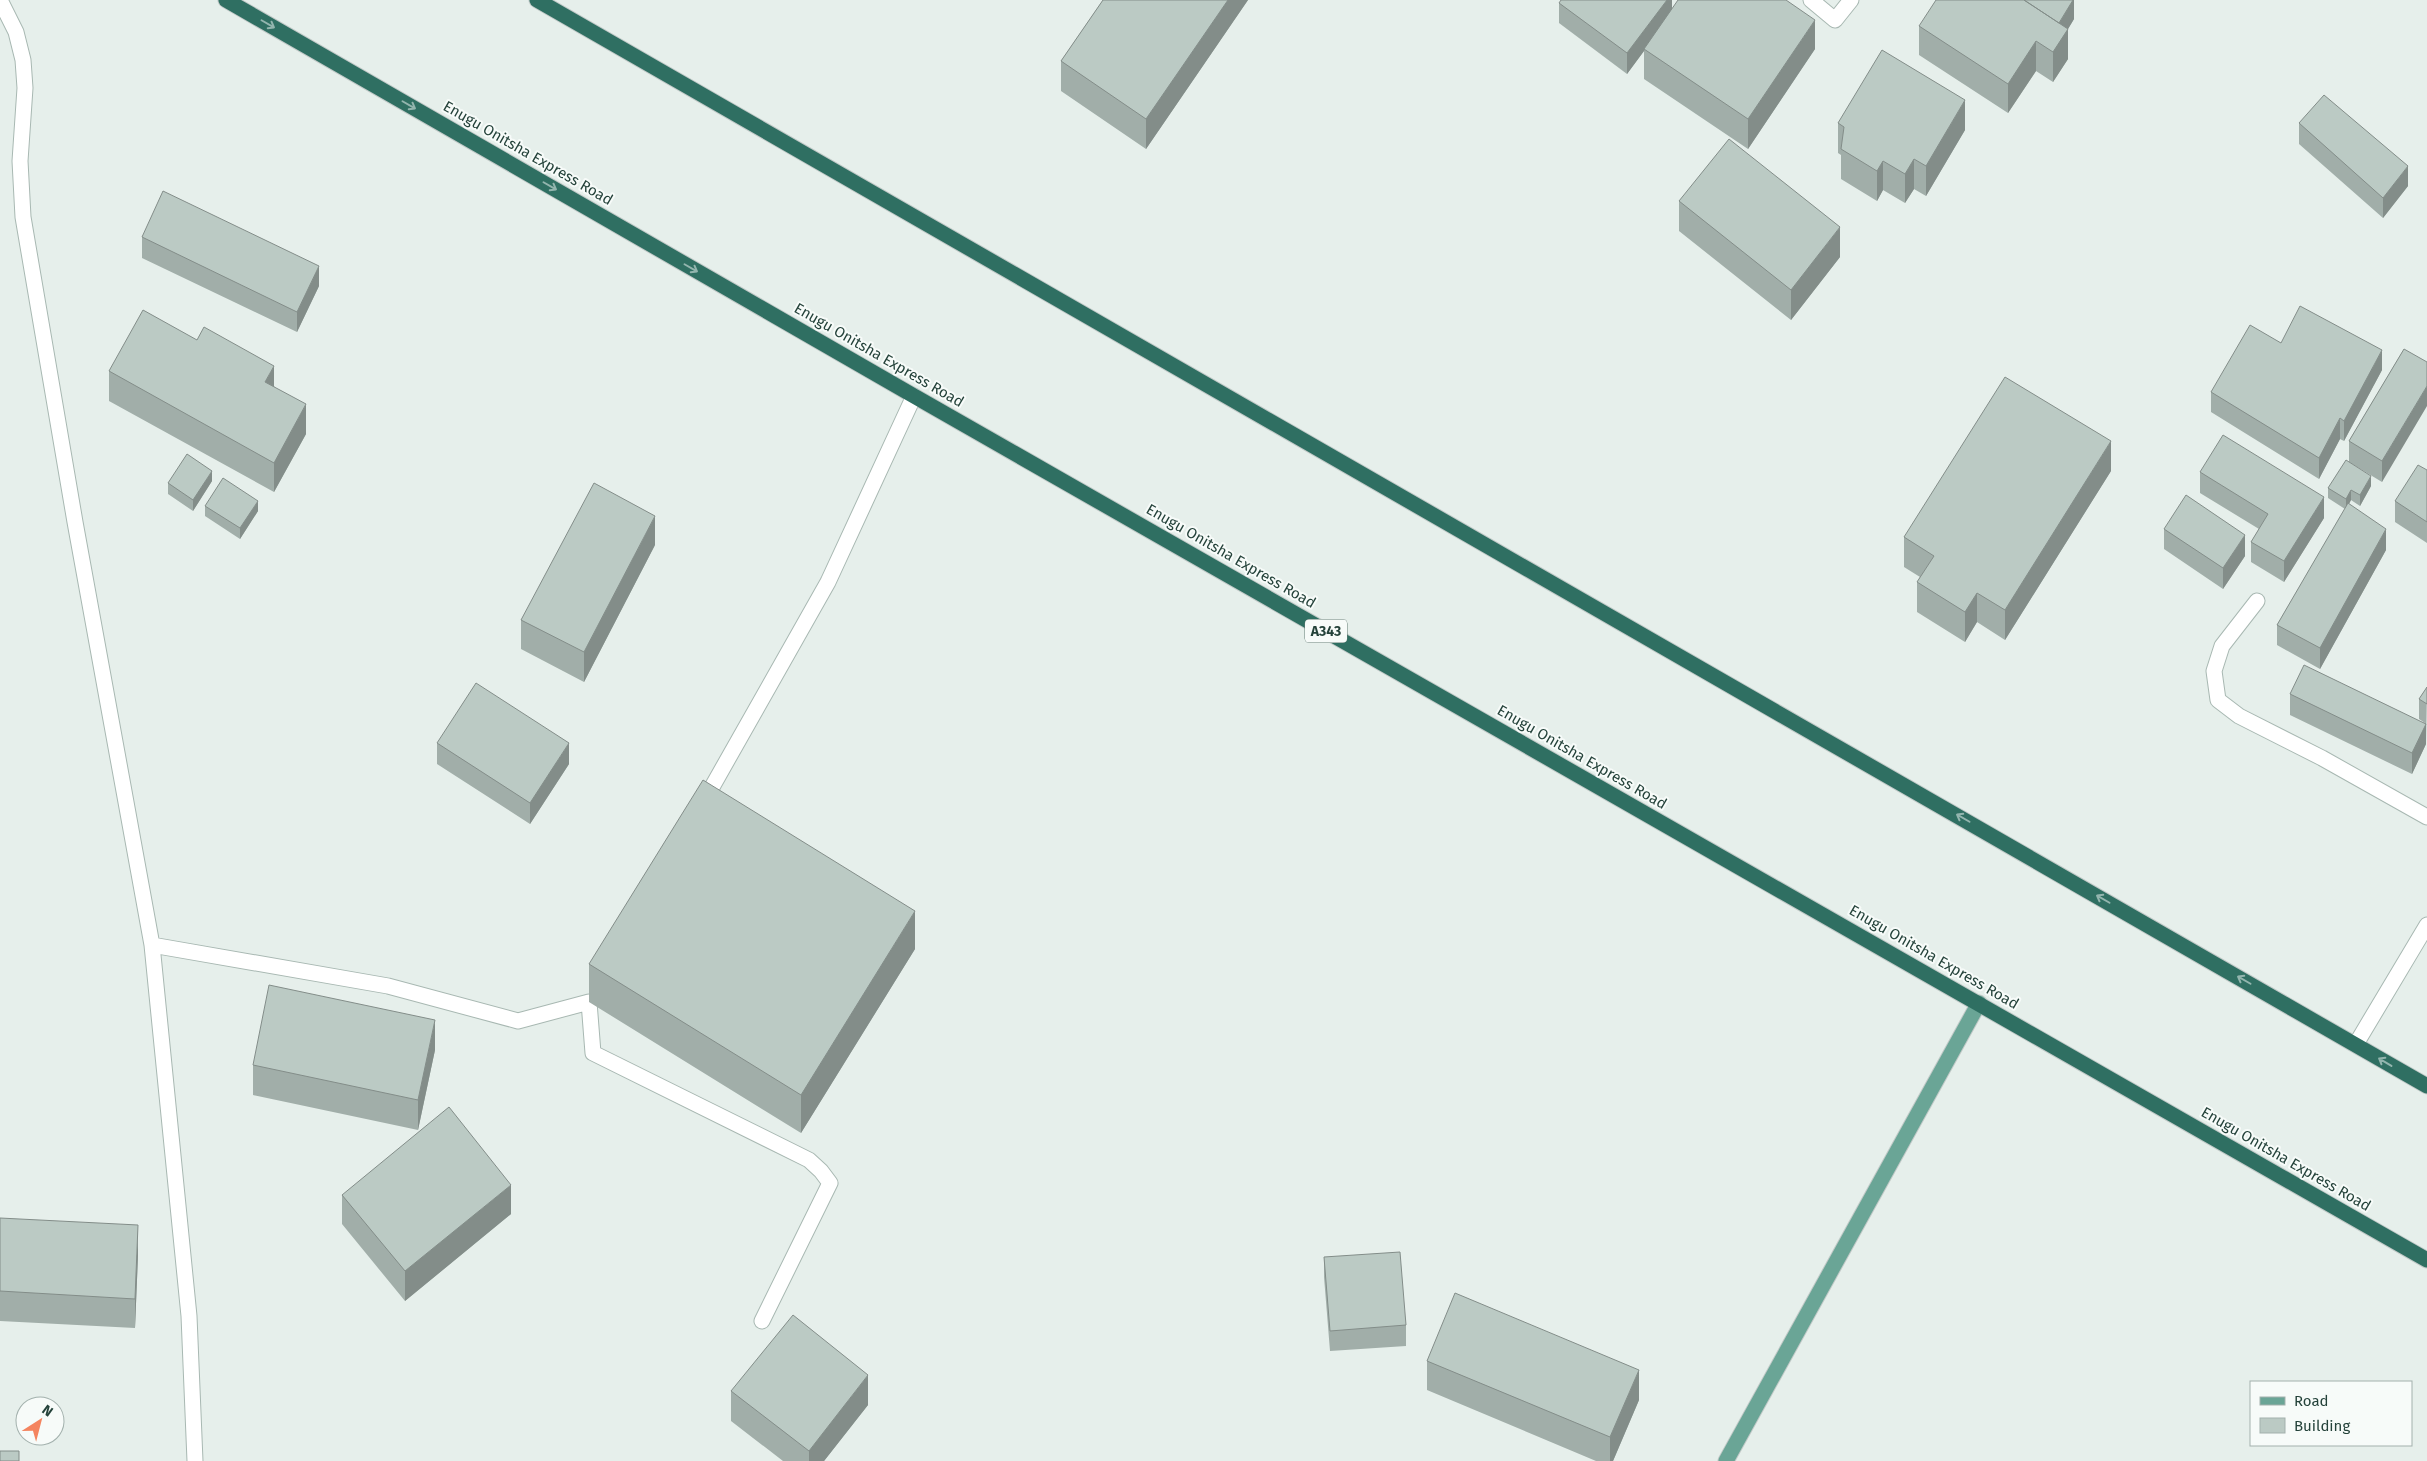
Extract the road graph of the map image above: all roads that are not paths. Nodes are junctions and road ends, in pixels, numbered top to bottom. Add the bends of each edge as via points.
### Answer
1 (0, 0) edge
2 (226, 0) edge
3 (537, 0) edge
4 (1811, 0) edge
5 (1851, 0) edge
6 (914, 396) junction
7 (2257, 601) dead end
8 (698, 812) edge
9 (2427, 817) edge
10 (2427, 925) edge
11 (152, 945) junction
12 (1979, 1003) junction
13 (2356, 1044) junction
14 (2427, 1086) edge
15 (2427, 1260) edge
16 (762, 1322) dead end
17 (195, 1461) edge
18 (1726, 1461) edge

1 - 11 street via 16,32 23,60 25,88 20,161 23,217 71,503
2 -> 6 highway, Enugu Onitsha Express Road / A343
13 -> 3 highway
4 - 5 street via 1835,20
6 - 8 street via 828,582
6 - 12 highway, Enugu Onitsha Express Road / A343
7 - 9 street via 2222,646 2214,671 2218,700 2239,716
10 - 13 street
11 - 16 street via 388,986 518,1021 591,998 593,1053 809,1160 830,1183
11 - 17 street via 190,1316
12 - 15 highway, Enugu Onitsha Express Road / A343
12 - 18 main road
14 -> 13 highway

